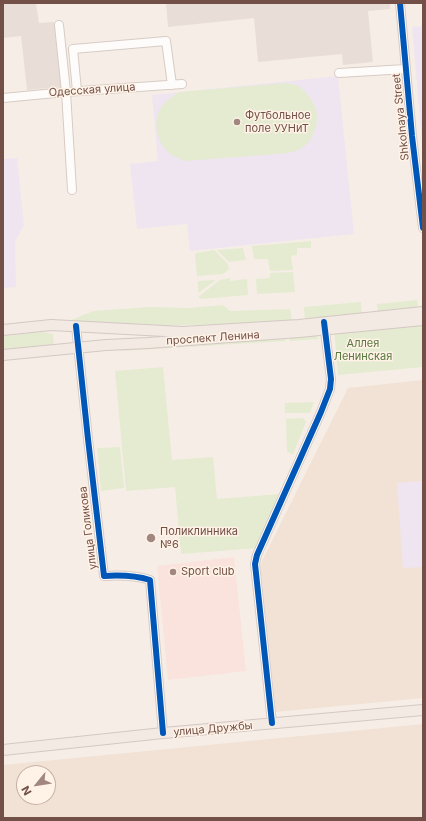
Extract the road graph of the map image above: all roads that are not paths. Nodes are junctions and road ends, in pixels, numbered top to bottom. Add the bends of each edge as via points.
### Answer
1 (400, 3) edge
2 (59, 25) dead end
3 (406, 69) junction
4 (339, 73) dead end
5 (182, 84) dead end
6 (172, 85) junction
7 (77, 91) junction
8 (66, 92) junction
9 (3, 98) edge
10 (72, 190) dead end
11 (423, 228) edge
12 (423, 312) edge
13 (423, 320) edge
14 (324, 325) junction
15 (76, 326) junction
16 (3, 330) edge
17 (78, 347) junction
18 (3, 355) edge
19 (423, 710) edge
20 (272, 724) junction
21 (164, 733) junction
22 (3, 750) edge

1 - 3 street, Shkolnaya Street
2 - 8 street
3 - 4 street
3 - 11 street, Shkolnaya Street
5 - 6 street, Одесская улица
6 - 7 street, Одесская улица
6 - 7 street via 166,41 73,49
7 - 8 street, Одесская улица
8 - 9 street, Одесская улица
8 - 10 street
12 - 14 main road, проспект Ленина
13 - 14 main road, проспект Ленина
14 - 15 main road, проспект Ленина via 183,332
14 - 17 main road, проспект Ленина via 285,333
14 - 20 street via 330,389 255,564
15 - 16 main road, проспект Ленина
15 - 17 street, улица Голикова
17 - 18 main road, проспект Ленина
17 - 21 street, улица Голикова via 104,576 126,575 150,580
19 - 20 main road, улица Дружбы
20 - 21 main road, улица Дружбы
21 - 22 main road, улица Дружбы

